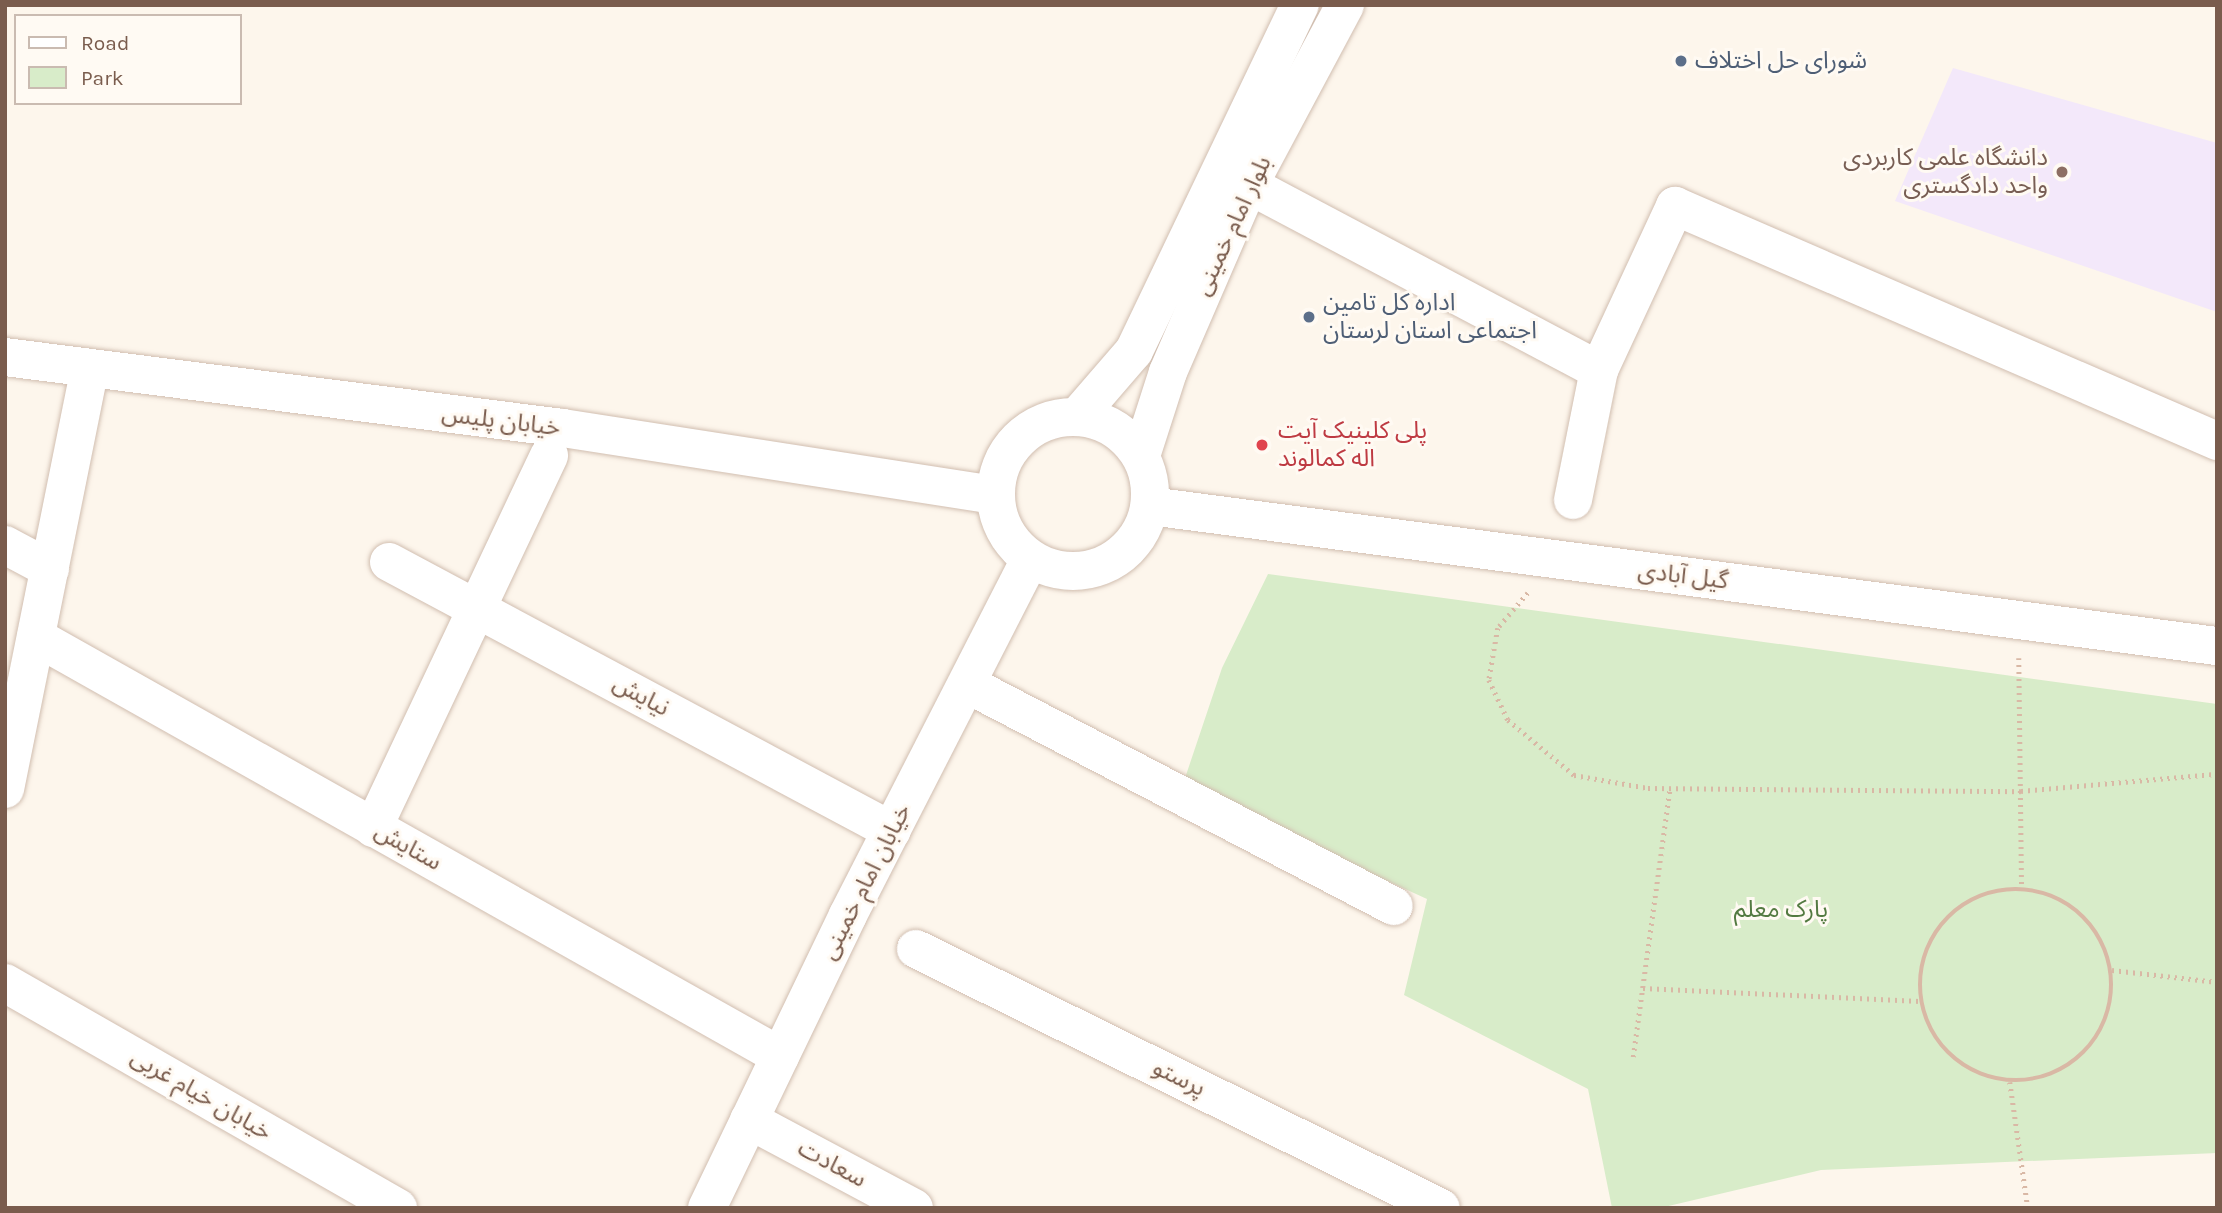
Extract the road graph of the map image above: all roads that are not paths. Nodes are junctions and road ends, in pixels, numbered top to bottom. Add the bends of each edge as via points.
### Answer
1 (1300, 5) edge
2 (1345, 5) edge
3 (1250, 185) junction
4 (5, 357) edge
5 (90, 368) junction
6 (1599, 370) junction
7 (1077, 416) junction
8 (2217, 441) edge
9 (549, 454) dead end
10 (1141, 456) junction
11 (995, 495) junction
12 (1573, 500) dead end
13 (1150, 506) junction
14 (5, 545) edge
15 (1030, 560) junction
16 (389, 562) dead end
17 (50, 569) junction
18 (477, 607) junction
19 (36, 637) junction
20 (2217, 646) edge
21 (967, 684) junction
22 (5, 789) edge
23 (373, 828) junction
24 (892, 831) junction
25 (1394, 906) dead end
26 (916, 949) dead end
27 (5, 983) edge
28 (780, 1056) junction
29 (749, 1121) junction
30 (397, 1208) edge
31 (707, 1208) edge
32 (914, 1208) edge
33 (1441, 1208) edge

1 - 7 street, بلوار امام خمینی via 1134,351
2 - 3 street, بلوار امام خمینی
3 - 6 street
3 - 10 street, بلوار امام خمینی via 1168,372
4 - 5 street, خیابان پلیس
5 - 11 street, خیابان پلیس via 562,428
5 - 17 street
6 - 8 street via 1675,206
6 - 12 street
7 - 10 street via 1124,436
7 - 11 street via 1052,419 1029,430 1010,448 999,470
9 - 18 street
10 - 13 street via 1150,480
11 - 15 street via 999,520 1012,543
13 - 15 street via 1143,530 1127,551 1105,565 1080,572 1055,570
13 - 20 street, گیل آبادی
14 - 17 street
15 - 21 street, خیابان امام خمینی
16 - 18 street, نیایش
17 - 19 street
18 - 23 street
18 - 24 street, نیایش
19 - 22 street
19 - 23 street, ستایش
21 - 24 street, خیابان امام خمینی
21 - 25 street
23 - 28 street, ستایش
24 - 28 street, خیابان امام خمینی
26 - 33 street, پرستو
27 - 30 street, خیابان خیام غربی
28 - 29 street, خیابان امام خمینی
29 - 31 street, خیابان امام خمینی
29 - 32 street, سعادت

